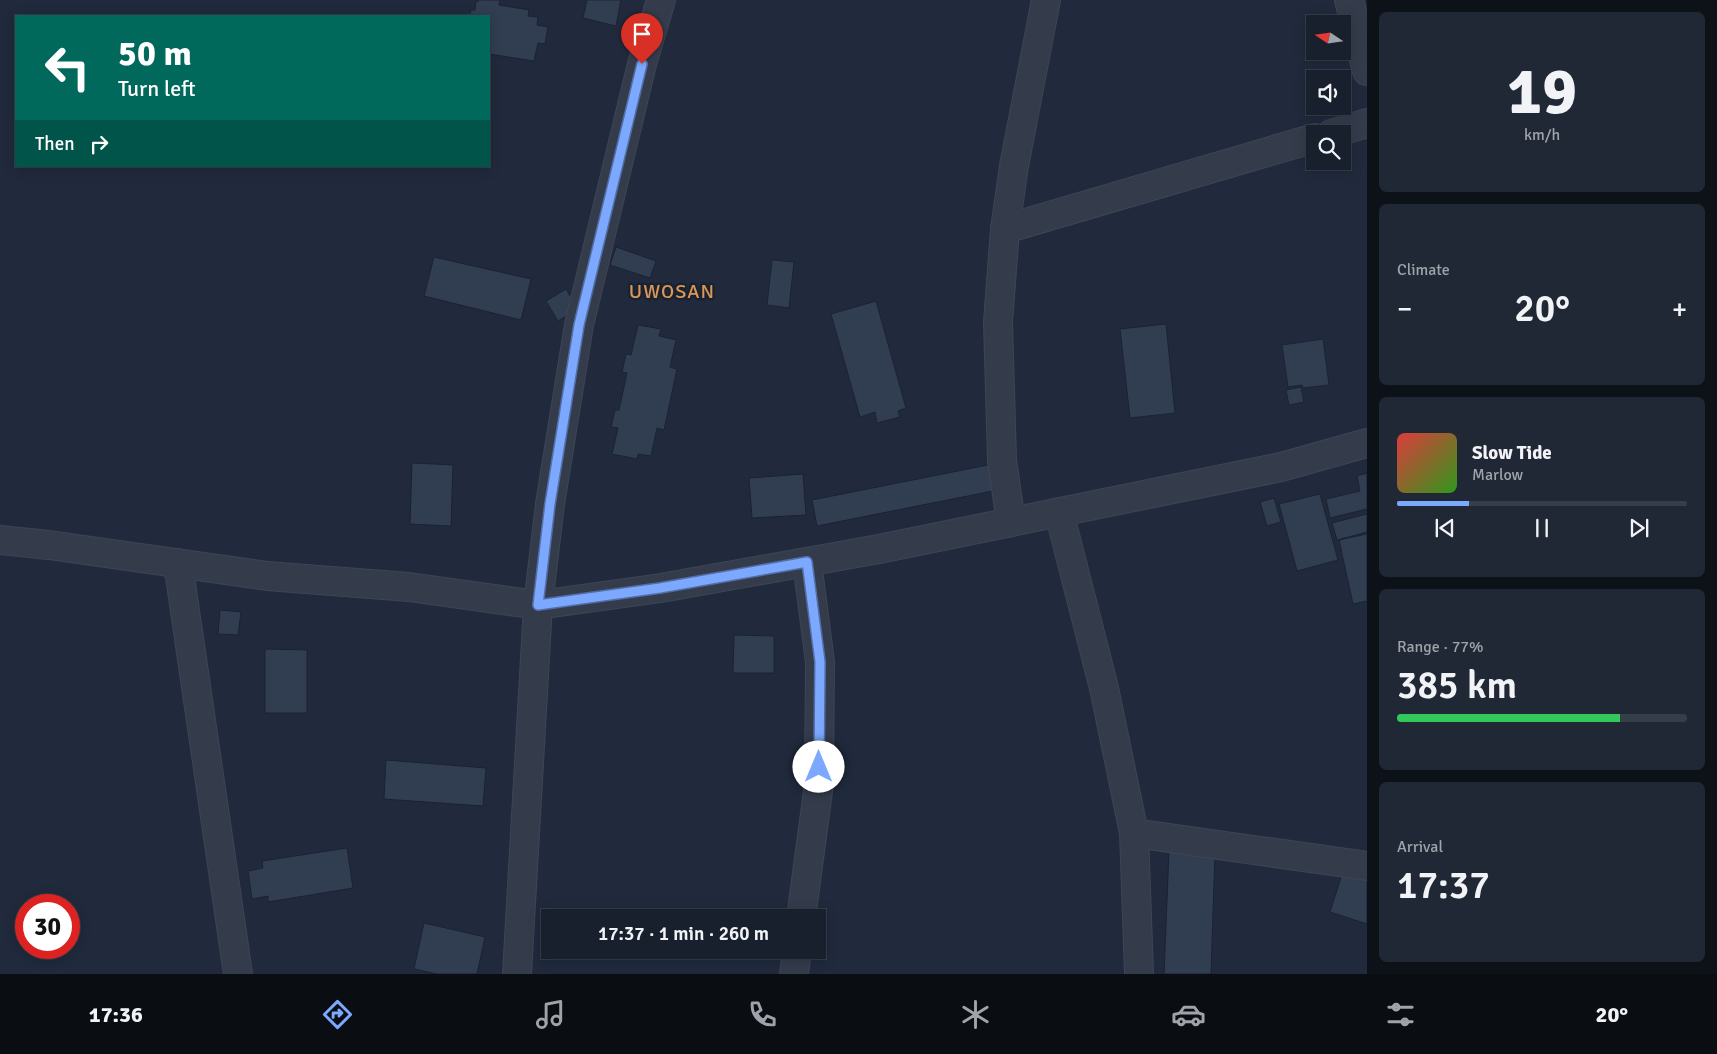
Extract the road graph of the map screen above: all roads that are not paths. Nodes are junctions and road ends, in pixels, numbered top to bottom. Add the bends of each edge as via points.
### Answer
1 (661, 0) edge
2 (1046, 0) edge
3 (1349, 0) edge
4 (1367, 71) edge
5 (1367, 123) edge
6 (1351, 128) edge
7 (1306, 141) edge
8 (1005, 229) junction
9 (1367, 443) edge
10 (1059, 512) junction
11 (1011, 522) junction
12 (0, 540) edge
13 (178, 562) junction
14 (807, 562) junction
15 (538, 605) junction
16 (1134, 833) junction
17 (1367, 866) edge
18 (802, 909) edge
19 (796, 959) edge
20 (238, 974) edge
21 (517, 974) edge
22 (794, 974) edge
23 (1139, 974) edge

1 - 15 street via 642,64 579,325 550,504
2 - 8 street
3 - 4 street
5 - 6 street
7 - 8 street
8 - 11 street via 998,322 1002,460
9 - 10 street via 1281,467
10 - 11 street
10 - 16 street via 1104,688
11 - 14 street
12 - 13 street
13 - 15 street via 268,576 409,587
13 - 20 street
14 - 15 street
14 - 18 street via 820,662 819,784
15 - 21 street
16 - 17 street
16 - 23 street
19 - 22 street

